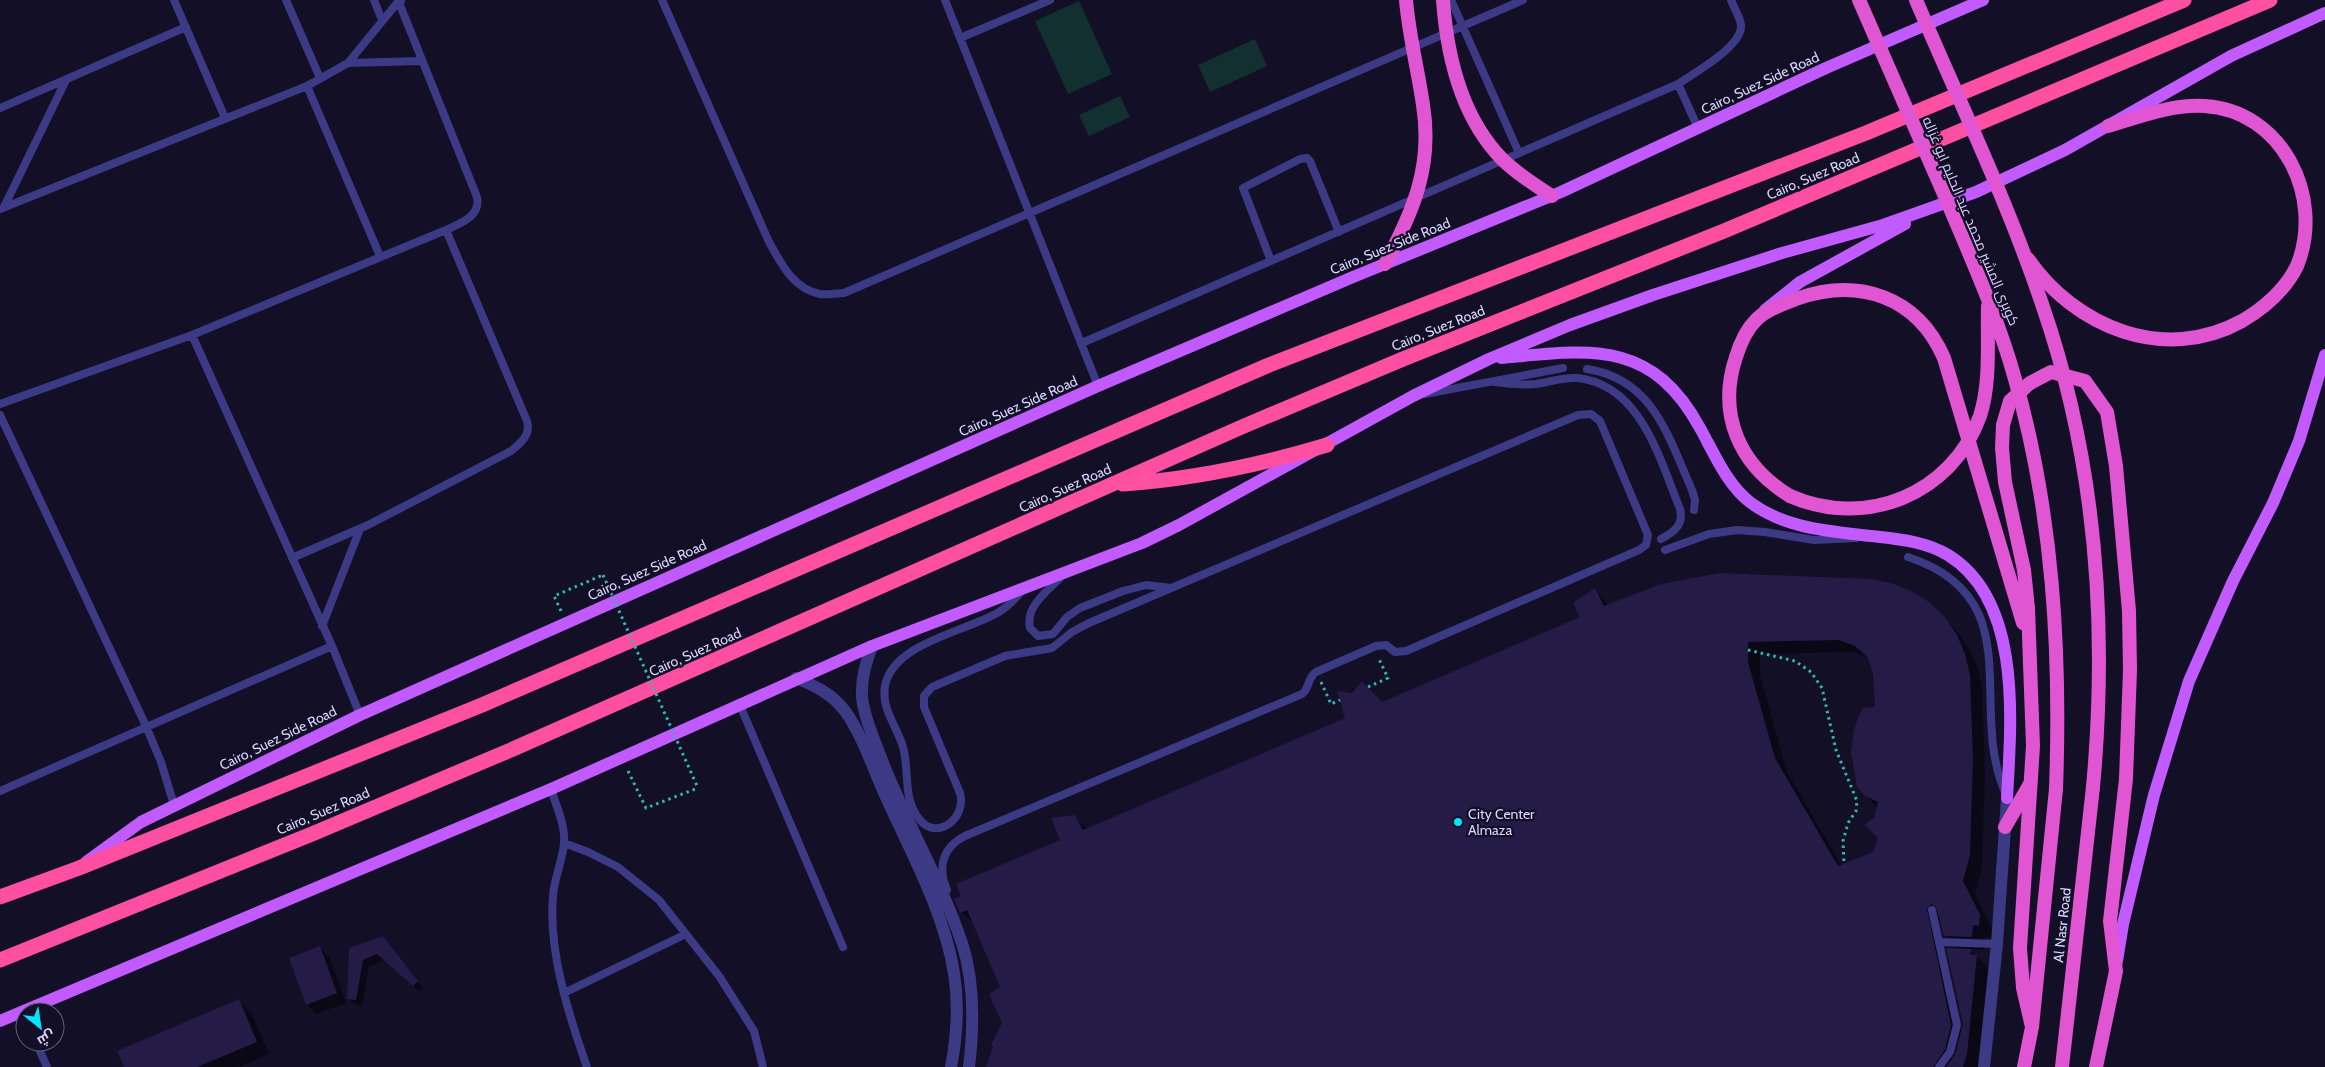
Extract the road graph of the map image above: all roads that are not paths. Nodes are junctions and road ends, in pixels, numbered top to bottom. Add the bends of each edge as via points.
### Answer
1 (174, 0) edge
2 (286, 0) edge
3 (374, 0) edge
4 (662, 0) edge
5 (945, 0) edge
6 (1050, 0) edge
7 (1406, 0) edge
8 (1443, 0) edge
9 (1451, 0) edge
10 (1523, 0) edge
11 (1731, 0) edge
12 (1859, 0) edge
13 (1916, 0) edge
14 (1983, 0) edge
15 (2184, 0) edge
16 (2270, 0) edge
17 (399, 1) edge
18 (2325, 13) edge
19 (382, 20) junction
20 (1463, 26) junction
21 (186, 27) junction
22 (960, 38) junction
23 (421, 61) junction
24 (348, 63) junction
25 (320, 78) junction
26 (66, 80) junction
27 (1678, 84) junction
28 (308, 86) junction
29 (0, 108) edge
30 (225, 118) junction
31 (2108, 126) junction
32 (1698, 128) junction
33 (1519, 153) junction
34 (1552, 196) junction
35 (2, 208) edge
36 (1930, 210) junction
37 (1031, 214) junction
38 (446, 230) junction
39 (1339, 232) junction
40 (2024, 254) junction
41 (380, 256) junction
42 (1271, 261) junction
43 (1385, 264) junction
44 (1988, 298) junction
45 (1756, 319) junction
46 (192, 336) junction
47 (1082, 343) junction
48 (2325, 355) edge
49 (1489, 359) junction
50 (1563, 368) dead end
51 (1587, 369) dead end
52 (1494, 382) junction
53 (1098, 386) junction
54 (1413, 396) junction
55 (0, 404) edge
56 (0, 414) edge
57 (1327, 444) junction
58 (1111, 485) junction
59 (1694, 510) dead end
60 (360, 529) junction
61 (1871, 536) junction
62 (1660, 539) dead end
63 (1665, 550) dead end
64 (1908, 557) dead end
65 (292, 558) junction
66 (1065, 573) junction
67 (1025, 586) junction
68 (1171, 588) junction
69 (322, 626) junction
70 (332, 646) junction
71 (872, 646) junction
72 (2029, 647) junction
73 (796, 678) junction
74 (739, 703) junction
75 (360, 715) junction
76 (146, 726) junction
77 (2031, 781) junction
78 (551, 788) junction
79 (2056, 789) joint
80 (0, 791) edge
81 (2007, 798) junction
82 (174, 805) junction
83 (2005, 827) junction
84 (564, 843) junction
85 (79, 868) junction
86 (0, 897) edge
87 (952, 900) dead end
88 (1932, 910) dead end
89 (958, 914) dead end
90 (686, 934) junction
91 (1940, 942) junction
92 (1997, 944) junction
93 (843, 947) dead end
94 (0, 960) edge
95 (968, 964) junction
96 (2116, 971) junction
97 (564, 993) junction
98 (48, 1002) edge
99 (15, 1015) edge
100 (0, 1021) edge
101 (2032, 1027) junction
102 (40, 1052) edge
103 (47, 1067) edge
104 (587, 1067) edge
105 (762, 1067) edge
106 (951, 1067) edge
107 (968, 1067) edge
108 (1939, 1067) edge
109 (1984, 1067) edge
110 (2024, 1067) edge
111 (2062, 1067) edge
112 (2096, 1067) edge

1 - 21 lane
2 - 25 lane
3 - 19 lane
4 - 37 lane via 769,242 786,272 800,286 820,294 844,293
5 - 22 lane
6 - 22 lane
7 - 43 highway, bridge via 1412,51 1424,105 1425,148 1413,208
8 - 34 highway, bridge via 1454,66 1462,94 1479,129 1503,160
9 - 20 lane
10 - 20 lane
11 - 27 lane via 1741,24 1737,39
12 - 44 highway, كوبرى المشير محمد عبد الحليم ابو غزاله, bridge
13 - 40 highway, bridge
14 - 32 main road, Cairo, Suez Side Road
15 - 85 highway, Cairo, Suez Road via 1866,134 1269,365 482,705
16 - 58 highway, Cairo, Suez Road via 1724,231 1403,359
17 - 19 lane
17 - 23 lane
18 - 31 main road via 2205,69
19 - 24 lane
20 - 33 lane
20 - 37 lane
21 - 26 lane
21 - 30 lane
22 - 37 lane
23 - 24 lane
23 - 38 lane via 478,204 466,220
24 - 25 lane
25 - 28 lane
26 - 29 lane
26 - 35 lane
27 - 32 lane
27 - 33 lane
28 - 30 lane
28 - 41 lane
30 - 35 lane
31 - 36 main road via 2021,172
31 - 40 highway, bridge via 2188,106 2222,108 2267,130 2298,169 2307,201 2308,226 2297,266 2278,294 2251,316 2200,337 2166,340 2119,332 2082,313 2045,282
32 - 34 main road, Cairo, Suez Side Road
33 - 39 lane
34 - 43 main road, Cairo, Suez Side Road
36 - 45 main road via 1800,282
36 - 49 main road via 1653,295
37 - 47 lane
38 - 41 lane
38 - 60 lane via 527,421 528,431 512,451
39 - 42 lane
39 - 42 lane via 1310,161 1300,159 1243,188
40 - 111 highway, Al Nasr Road, bridge via 2063,375 2081,454 2091,517 2098,598 2100,679 2093,787
41 - 46 lane
42 - 47 lane
43 - 53 main road, Cairo, Suez Side Road
44 - 45 highway, bridge via 1986,382 1980,415 1966,445 1945,471 1910,495 1871,507 1821,507 1790,496 1752,464 1736,435 1729,403 1732,368
44 - 79 highway, كوبرى المشير محمد عبد الحليم ابو غزاله, bridge via 2026,419 2047,536 2058,667
45 - 72 highway via 1801,298 1834,291 1867,292 1908,310 1929,331 1944,358
46 - 55 lane
46 - 65 lane
47 - 53 lane
48 - 96 main road via 2299,441 2273,503 2209,633 2174,725 2148,820
49 - 54 main road
49 - 61 main road via 1576,351 1616,355 1637,362 1656,373 1686,403 1730,480 1749,502 1794,525
50 - 52 lane
51 - 59 lane via 1614,376 1647,400 1664,426 1692,490
52 - 54 lane
52 - 62 lane via 1523,385 1575,378 1598,383 1616,394 1647,431 1680,509 1678,527
53 - 75 main road, Cairo, Suez Side Road
54 - 57 main road
56 - 76 lane
57 - 58 highway via 1221,472
57 - 66 main road via 1179,525
58 - 94 highway, Cairo, Suez Road via 513,750
60 - 65 lane
60 - 69 lane
61 - 63 lane via 1834,541 1737,530 1696,538
61 - 81 main road via 1912,542 1947,555 1967,570 1992,610 2005,651 2009,679 2011,724
64 - 81 lane via 1935,568 1958,585 1983,621 1990,663 1994,754
65 - 69 lane
66 - 67 main road
66 - 68 lane via 1030,613 1030,628 1038,636 1053,634 1067,617 1080,608 1123,591 1146,585
67 - 68 lane via 1000,612 912,650 895,664 889,674 885,685 886,707 903,749 908,796 918,818 928,827 950,823 959,814 962,803 924,707 924,696 932,687 1005,656 1052,648 1080,627
67 - 71 main road
68 - 87 lane via 1584,414 1596,417 1603,427 1648,540 1643,548 1406,652 1395,652 1381,644 1373,647 1316,672 1309,678 1308,688 1302,694 960,838 950,846 942,863 943,877
69 - 70 lane
70 - 75 lane
70 - 76 lane
71 - 73 main road
71 - 95 street via 863,671 865,713 890,781 955,927
72 - 77 highway
72 - 96 highway via 2024,570 2002,448 2010,401 2030,383 2051,372 2085,381 2103,406 2107,412 2116,466 2125,553 2130,670 2126,779 2110,921
73 - 74 main road
73 - 106 street via 827,693 851,720 937,912 950,950 957,998
74 - 78 main road
74 - 93 lane
75 - 82 main road, Cairo, Suez Side Road
76 - 80 lane
76 - 82 lane
77 - 83 highway
77 - 101 highway via 2020,948 2023,988
78 - 84 lane
78 - 98 main road
79 - 101 highway, Al Nasr Road
81 - 83 street
82 - 85 main road, Cairo, Suez Side Road via 141,822
83 - 92 street
84 - 90 lane via 618,867 659,900
84 - 97 lane via 553,896 554,930
85 - 86 highway, Cairo, Suez Road
88 - 91 lane
89 - 95 lane via 967,944
90 - 97 lane
90 - 105 lane via 720,976 754,1032
91 - 92 lane
91 - 108 lane via 1957,1025 1950,1052
92 - 109 street
95 - 107 street via 973,1008
96 - 112 highway
97 - 104 lane
99 - 100 main road
101 - 110 highway, Al Nasr Road
102 - 103 lane

